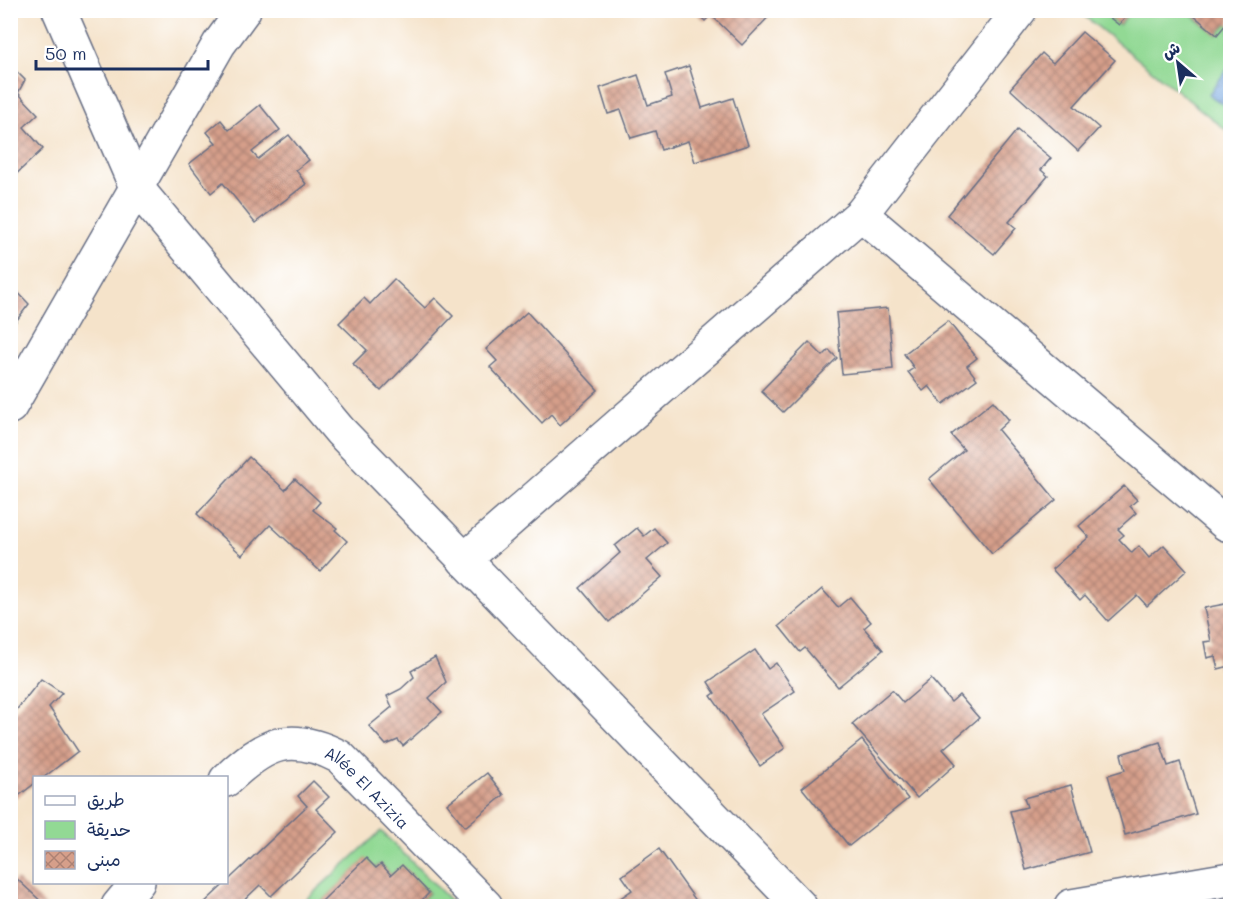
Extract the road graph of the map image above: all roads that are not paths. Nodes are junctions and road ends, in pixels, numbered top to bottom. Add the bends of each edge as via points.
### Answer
1 (59, 10) edge
2 (244, 10) edge
3 (1020, 10) edge
4 (136, 187) junction
5 (861, 214) junction
6 (10, 407) edge
7 (1226, 524) dead end
8 (464, 560) junction
9 (228, 778) edge
10 (1230, 879) edge
11 (136, 884) edge
12 (118, 906) edge
13 (486, 906) edge
14 (800, 906) edge
15 (1071, 906) edge

1 - 4 street
2 - 4 street via 219,44
3 - 5 street
4 - 6 street
4 - 8 street via 340,431
5 - 7 street
5 - 8 street
8 - 14 street
9 - 13 street, Allée El Azizia via 267,747 292,743 318,746 340,757
10 - 15 street
11 - 12 street

